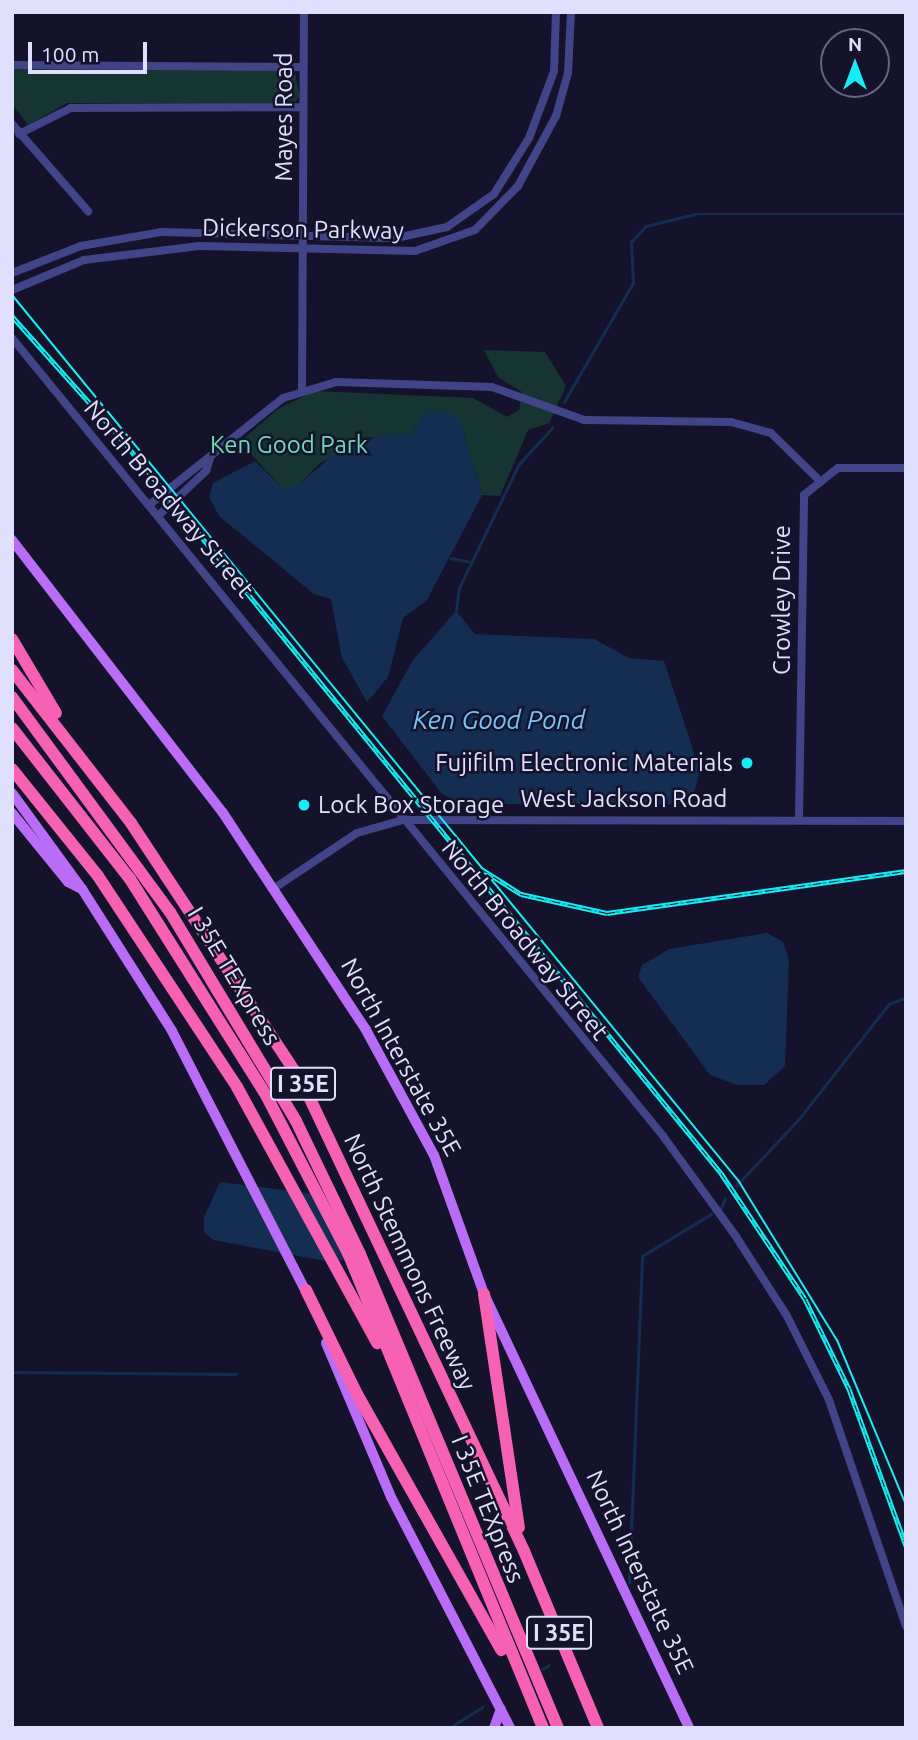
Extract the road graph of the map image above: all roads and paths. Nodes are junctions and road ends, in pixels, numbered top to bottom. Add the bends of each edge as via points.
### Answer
1 (304, 12) edge
2 (556, 12) edge
3 (571, 12) edge
4 (12, 65) edge
5 (303, 67) junction
6 (554, 71) junction
7 (568, 73) junction
8 (303, 107) junction
9 (542, 112) junction
10 (556, 116) junction
11 (12, 124) edge
12 (19, 134) junction
13 (529, 138) junction
14 (543, 142) junction
15 (88, 211) dead end
16 (447, 228) junction
17 (302, 235) junction
18 (452, 241) junction
19 (302, 248) junction
20 (12, 273) edge
21 (12, 290) edge
22 (12, 338) edge
23 (302, 390) junction
24 (210, 459) junction
25 (906, 468) edge
26 (817, 478) junction
27 (149, 505) junction
28 (158, 516) junction
29 (12, 540) edge
30 (12, 639) edge
31 (12, 670) edge
32 (12, 697) edge
33 (12, 728) edge
34 (70, 738) junction
35 (12, 769) edge
36 (12, 793) edge
37 (12, 813) edge
38 (799, 819) junction
39 (403, 820) junction
40 (906, 821) edge
41 (276, 887) junction
42 (82, 889) junction
43 (306, 1290) junction
44 (484, 1294) junction
45 (404, 1394) junction
46 (524, 1551) junction
47 (906, 1626) edge
48 (501, 1709) junction
49 (536, 1716) junction
50 (555, 1722) edge
51 (596, 1722) edge
52 (494, 1728) edge
53 (510, 1728) edge
54 (543, 1728) edge
55 (690, 1728) edge

1 - 5 street, Mayes Road
2 - 6 street, Dickerson Parkway
3 - 7 street, Dickerson Parkway
4 - 5 street
5 - 8 street, Mayes Road
6 - 7 street
6 - 9 street, Dickerson Parkway
7 - 10 street, Dickerson Parkway
8 - 12 street via 71,108
8 - 17 street, Mayes Road
9 - 10 street
9 - 13 street, Dickerson Parkway
10 - 14 street, Dickerson Parkway
11 - 12 street
12 - 15 street
13 - 14 street
13 - 16 street, Dickerson Parkway via 494,194
14 - 18 street, Dickerson Parkway via 506,203
16 - 17 street, Dickerson Parkway via 396,238
16 - 18 street
17 - 19 street, Mayes Road
17 - 20 street, Dickerson Parkway via 200,231 81,246
18 - 19 street, Dickerson Parkway via 392,252
19 - 21 street, Dickerson Parkway, bridge via 199,246 84,260
19 - 23 street, Mayes Road
22 - 27 street, North Broadway Street
23 - 24 street via 283,398
23 - 26 street via 336,382 492,387 583,420 731,422 772,433
24 - 27 street
24 - 28 street via 206,471
25 - 26 street via 838,468
26 - 38 street, Crowley Drive via 802,509
27 - 28 street, North Broadway Street
28 - 39 street, North Broadway Street
29 - 41 main road, North Interstate 35E
30 - 34 highway
31 - 34 highway, North Stemmons Freeway / I 35E
32 - 50 highway, I 35E TEXpress via 170,912 296,1121 360,1254
33 - 45 highway, I 35E via 130,879 229,1031 348,1253
34 - 46 highway, North Stemmons Freeway / I 35E via 303,1084
35 - 45 highway via 99,876 237,1087
36 - 42 main road via 79,877
37 - 42 main road via 68,882
38 - 39 street, West Jackson Road
38 - 40 street, West Jackson Road
39 - 41 street, West Jackson Road via 357,833
39 - 47 street, North Broadway Street via 663,1136 764,1280 843,1434
41 - 44 main road, North Interstate 35E via 334,975 434,1155
42 - 43 main road via 172,1031
43 - 48 main road via 391,1497
43 - 49 highway
44 - 46 highway via 501,1384 509,1484
44 - 55 main road, North Interstate 35E
45 - 49 highway, I 35E
46 - 51 highway, North Stemmons Freeway / I 35E
48 - 52 main road
48 - 53 main road
49 - 54 highway, I 35E

